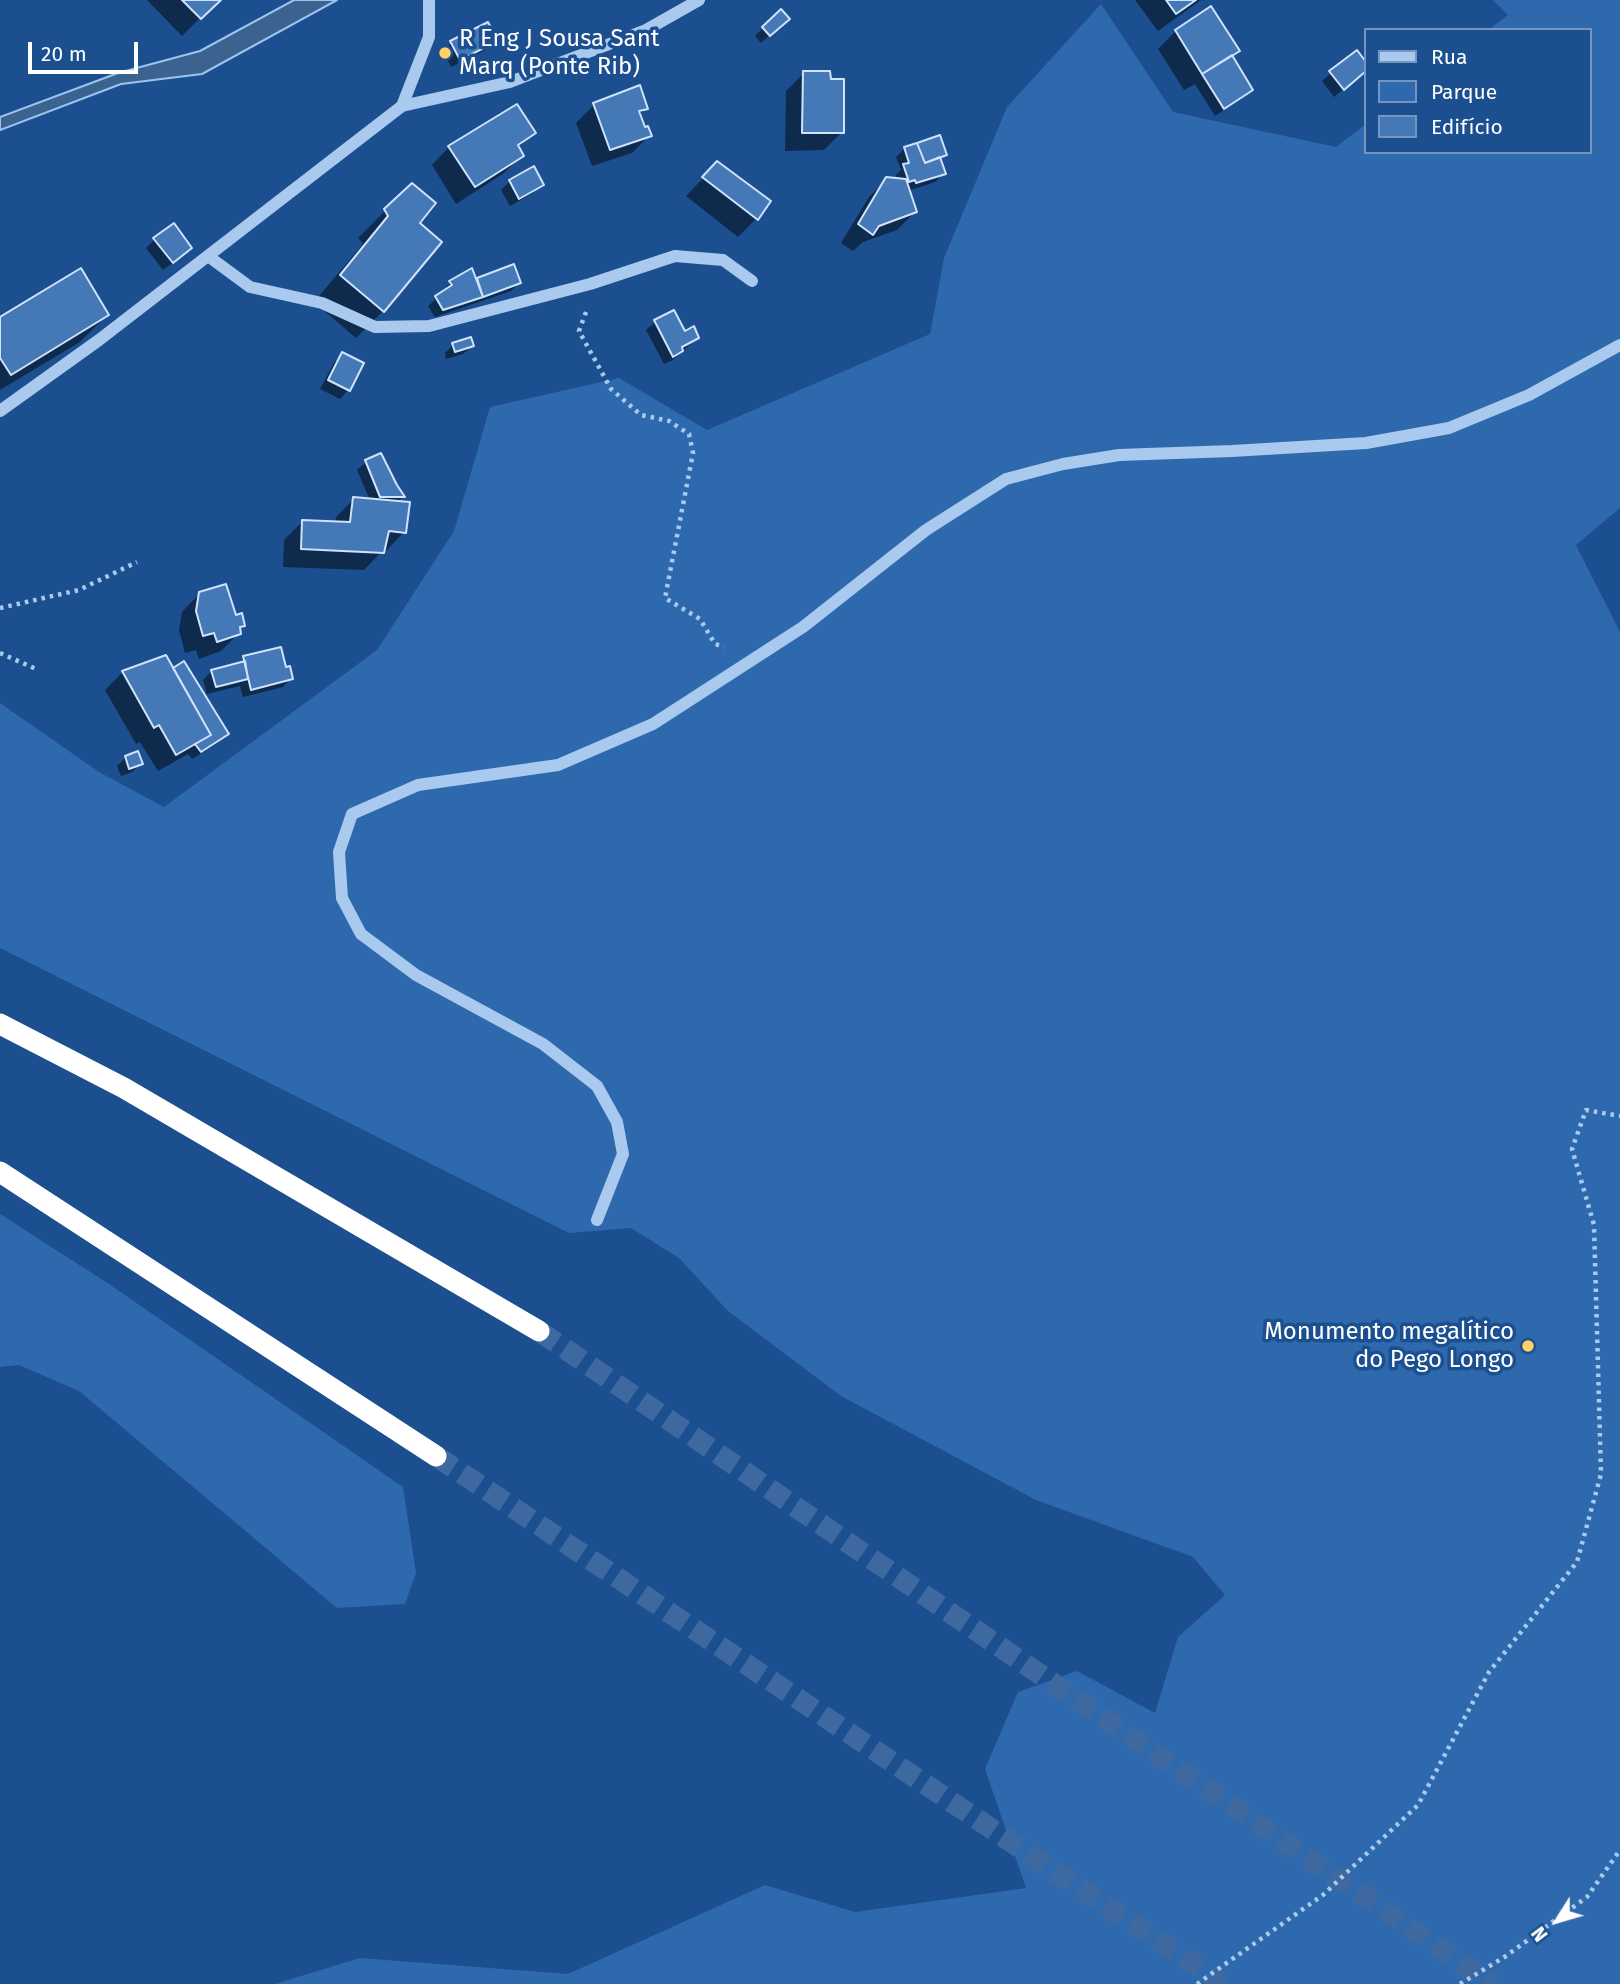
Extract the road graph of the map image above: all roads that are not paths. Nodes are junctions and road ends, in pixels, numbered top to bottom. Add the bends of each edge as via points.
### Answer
1 (429, 0) edge
2 (699, 0) edge
3 (402, 106) junction
4 (208, 256) junction
5 (752, 281) dead end
6 (1620, 345) edge
7 (0, 411) edge
8 (0, 1024) edge
9 (0, 1172) edge
10 (597, 1220) dead end
11 (539, 1331) tunnel mouth
12 (436, 1456) tunnel mouth

1 - 3 street via 429,37
2 - 3 street via 646,30 510,82
3 - 4 street
4 - 5 street via 250,287 322,303 374,327 429,326 590,284 675,256 723,260
4 - 7 street
6 - 10 street via 1530,396 1449,428 1366,443 1119,455 1006,479 926,530 803,626 653,723 558,765 418,785 352,814 339,852 342,898 361,934 416,975 543,1044 597,1086 617,1122 623,1154
8 - 11 highway via 124,1088
9 - 12 highway

